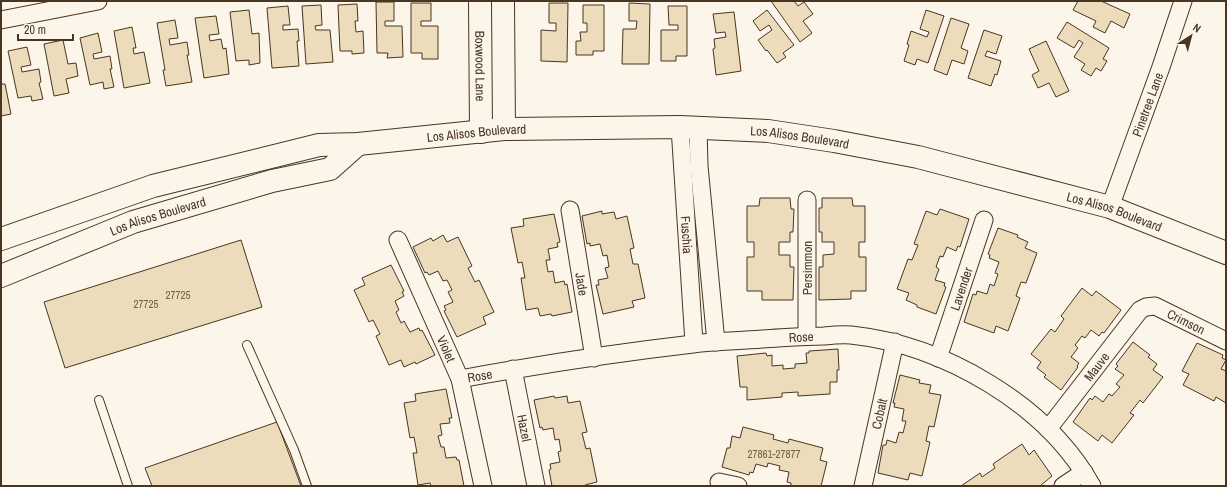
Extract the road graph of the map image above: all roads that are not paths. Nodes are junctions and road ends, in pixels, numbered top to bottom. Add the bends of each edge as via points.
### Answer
1 (98, 1) edge
2 (480, 1) edge
3 (503, 1) edge
4 (1183, 1) edge
5 (1, 20) edge
6 (689, 127) junction
7 (504, 129) junction
8 (482, 132) junction
9 (358, 144) junction
10 (807, 200) dead end
11 (1110, 208) junction
12 (570, 210) dead end
13 (984, 220) dead end
14 (1, 239) edge
15 (398, 240) dead end
16 (1226, 253) edge
17 (1, 276) edge
18 (1146, 307) joint
19 (807, 336) junction
20 (1226, 340) edge
21 (716, 342) junction
22 (895, 342) junction
23 (694, 343) junction
24 (247, 345) dead end
25 (594, 358) junction
26 (938, 358) junction
27 (513, 369) junction
28 (460, 378) junction
29 (99, 400) dead end
30 (1048, 429) junction
31 (1088, 479) edge
32 (719, 482) dead end
33 (128, 486) edge
34 (307, 486) edge
35 (483, 486) edge
36 (536, 486) edge
37 (738, 486) edge
38 (863, 486) edge
39 (1063, 486) edge

1 - 5 street
2 - 8 main road, Boxwood Lane
3 - 7 main road, Boxwood Lane
4 - 11 street, Pinetree Lane
6 - 7 main road, Los Alisos Boulevard
6 - 11 main road, Los Alisos Boulevard via 768,131 834,140 918,157
6 - 21 street, Fuschia via 699,166
6 - 23 street, Fuschia via 686,234
7 - 8 main road, Los Alisos Boulevard
8 - 9 main road, Los Alisos Boulevard
9 - 14 main road, Los Alisos Boulevard via 319,145 153,186
9 - 17 main road, Los Alisos Boulevard via 330,169 272,181 134,222
10 - 19 street, Persimmon
11 - 16 main road, Los Alisos Boulevard
12 - 25 street, Jade
13 - 26 street, Lavender
15 - 28 street, Violet
18 - 20 street, Crimson via 1155,306
18 - 30 street, Mauve via 1140,310
19 - 21 street, Rose
19 - 22 street, Rose via 850,335
21 - 23 street, Rose
22 - 26 street, Rose
22 - 38 street, Cobalt
23 - 25 street, Rose
24 - 34 lane via 294,450
25 - 27 street, Rose
26 - 30 street, Rose via 981,377 1022,406
27 - 28 street, Rose
27 - 36 street, Hazel
28 - 35 street, Violet
29 - 33 lane
30 - 31 street, Rose via 1059,439
31 - 39 street
32 - 37 street

